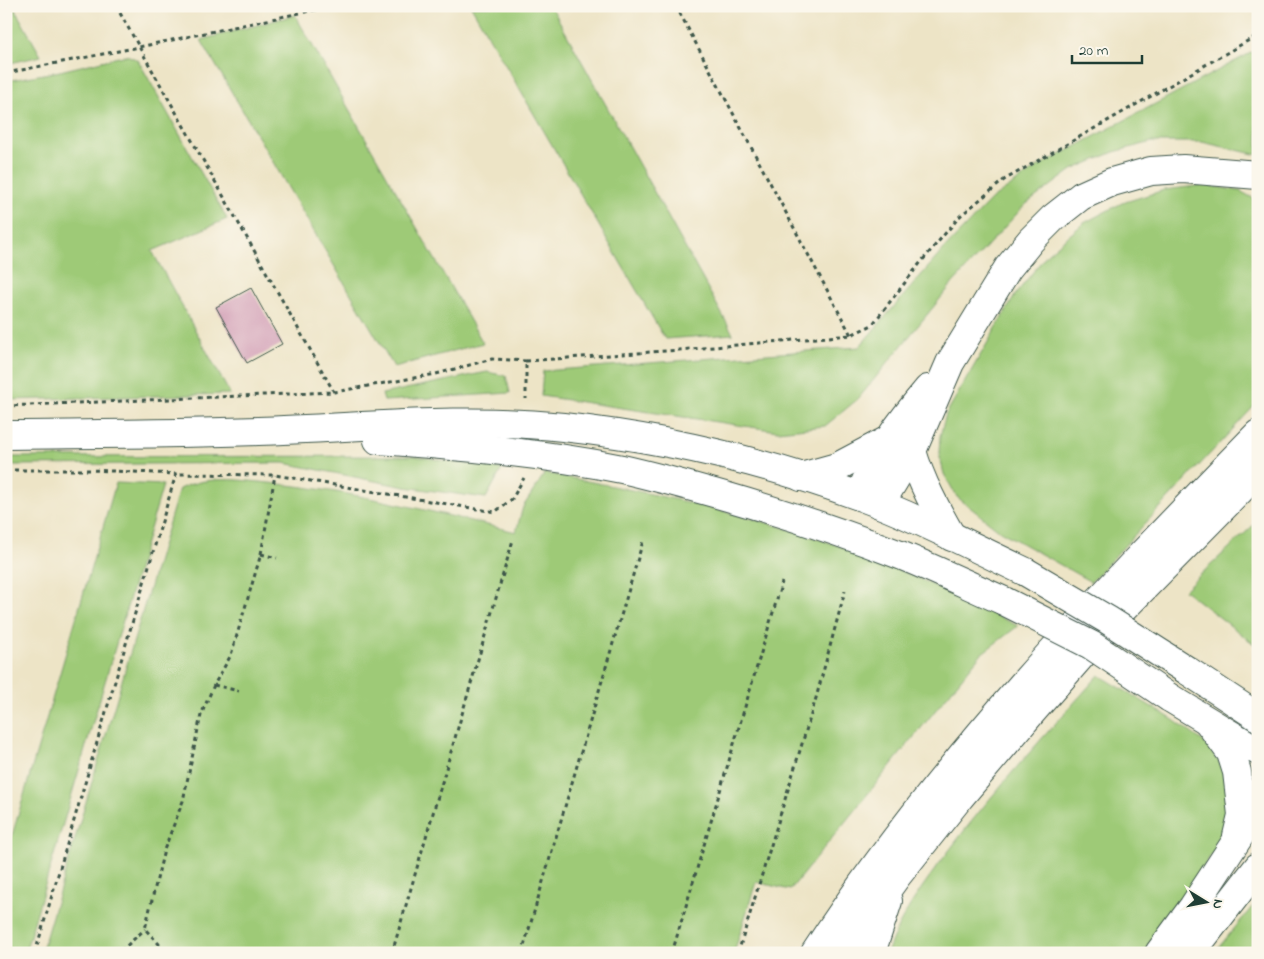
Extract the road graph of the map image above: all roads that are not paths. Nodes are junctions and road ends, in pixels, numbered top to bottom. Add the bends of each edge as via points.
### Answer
1 (1218, 171) junction
2 (1258, 175) edge
3 (1258, 193) edge
4 (258, 432) junction
5 (1258, 434) edge
6 (6, 435) edge
7 (900, 446) junction
8 (1258, 472) edge
9 (801, 477) junction
10 (870, 500) junction
11 (952, 537) junction
12 (853, 538) junction
13 (1258, 716) edge
14 (1209, 723) junction
15 (1258, 751) edge
16 (1258, 808) edge
17 (1236, 842) junction
18 (1258, 867) edge
19 (897, 876) junction
20 (815, 953) edge
21 (841, 953) edge
22 (871, 953) edge
23 (1159, 953) edge
24 (1191, 953) edge

1 - 2 main road
1 - 3 main road
1 - 7 main road via 1151,171 1112,182 1081,196 1053,218 1008,268
4 - 6 main road
4 - 9 main road via 454,422 561,427 698,450
4 - 12 main road via 461,446 556,457 688,486 789,515
5 - 20 main road via 1098,600 1014,695 876,864
7 - 9 main road
7 - 10 main road
7 - 11 main road via 918,472
8 - 19 main road via 1116,616 960,797
9 - 10 main road
10 - 11 main road
10 - 12 main road
11 - 13 main road, bridge via 1026,572
12 - 14 main road, bridge via 1004,601 1091,645
14 - 15 main road
14 - 17 main road via 1231,753 1237,772 1242,815
16 - 17 main road
17 - 23 main road
18 - 24 main road
19 - 21 main road
19 - 22 main road

